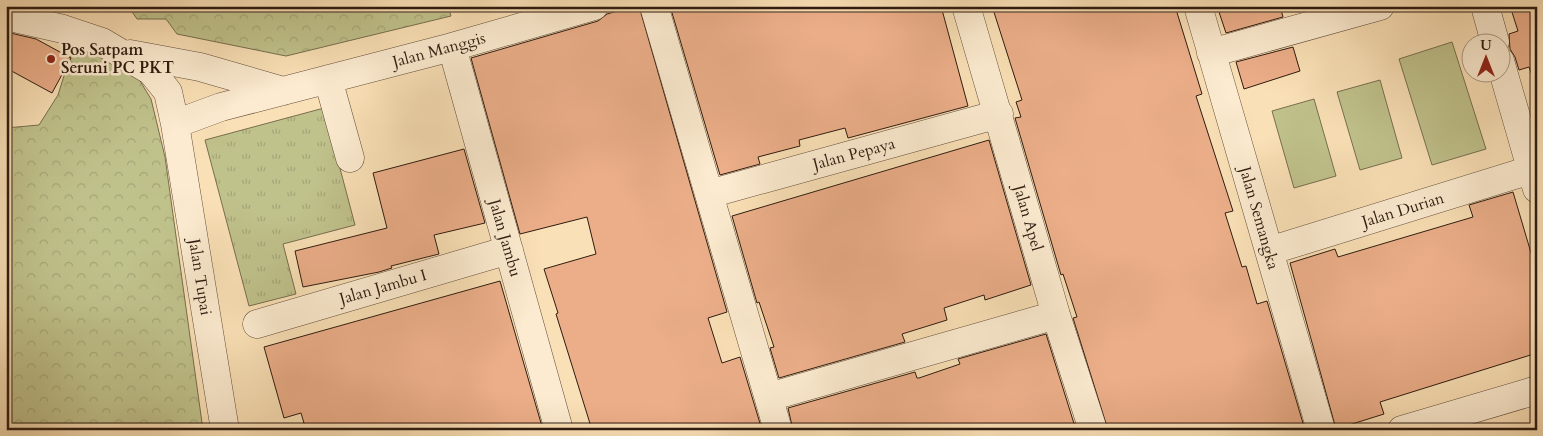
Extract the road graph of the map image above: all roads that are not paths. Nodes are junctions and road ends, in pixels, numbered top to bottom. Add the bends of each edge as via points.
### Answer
1 (594, 6) edge
2 (654, 6) edge
3 (966, 6) edge
4 (1198, 6) edge
5 (1380, 6) edge
6 (1485, 6) edge
7 (6, 16) edge
8 (1492, 32) edge
9 (452, 47) junction
10 (119, 51) junction
11 (1211, 53) junction
12 (328, 79) junction
13 (1507, 82) edge
14 (284, 92) junction
15 (999, 114) junction
16 (175, 124) junction
17 (350, 158) dead end
18 (1535, 175) edge
19 (709, 194) junction
20 (509, 250) junction
21 (1269, 251) junction
22 (1056, 315) junction
23 (258, 324) dead end
24 (1537, 390) edge
25 (769, 397) junction
26 (226, 430) edge
27 (559, 430) edge
28 (778, 430) edge
29 (1093, 430) edge
30 (1322, 430) edge
31 (1402, 430) edge

1 - 9 street, Jalan Manggis
2 - 19 street
3 - 15 street, Jalan Apel
4 - 11 street, Jalan Semangka
5 - 11 street
6 - 8 street
7 - 10 street via 63,29
9 - 12 street, Jalan Manggis
9 - 20 street, Jalan Jambu
10 - 14 street via 200,67
10 - 16 street, Jalan Tupai via 151,72 168,92
11 - 21 street, Jalan Semangka
12 - 14 street, Jalan Manggis
12 - 17 street
13 - 18 street
14 - 16 street, Jalan Manggis via 221,107
15 - 19 street, Jalan Pepaya
15 - 22 street, Jalan Apel
16 - 26 street, Jalan Tupai
18 - 21 street, Jalan Durian
19 - 25 street
20 - 23 street, Jalan Jambu I
20 - 27 street, Jalan Jambu
21 - 30 street, Jalan Semangka
22 - 25 street
22 - 29 street, Jalan Apel
24 - 31 street
25 - 28 street

